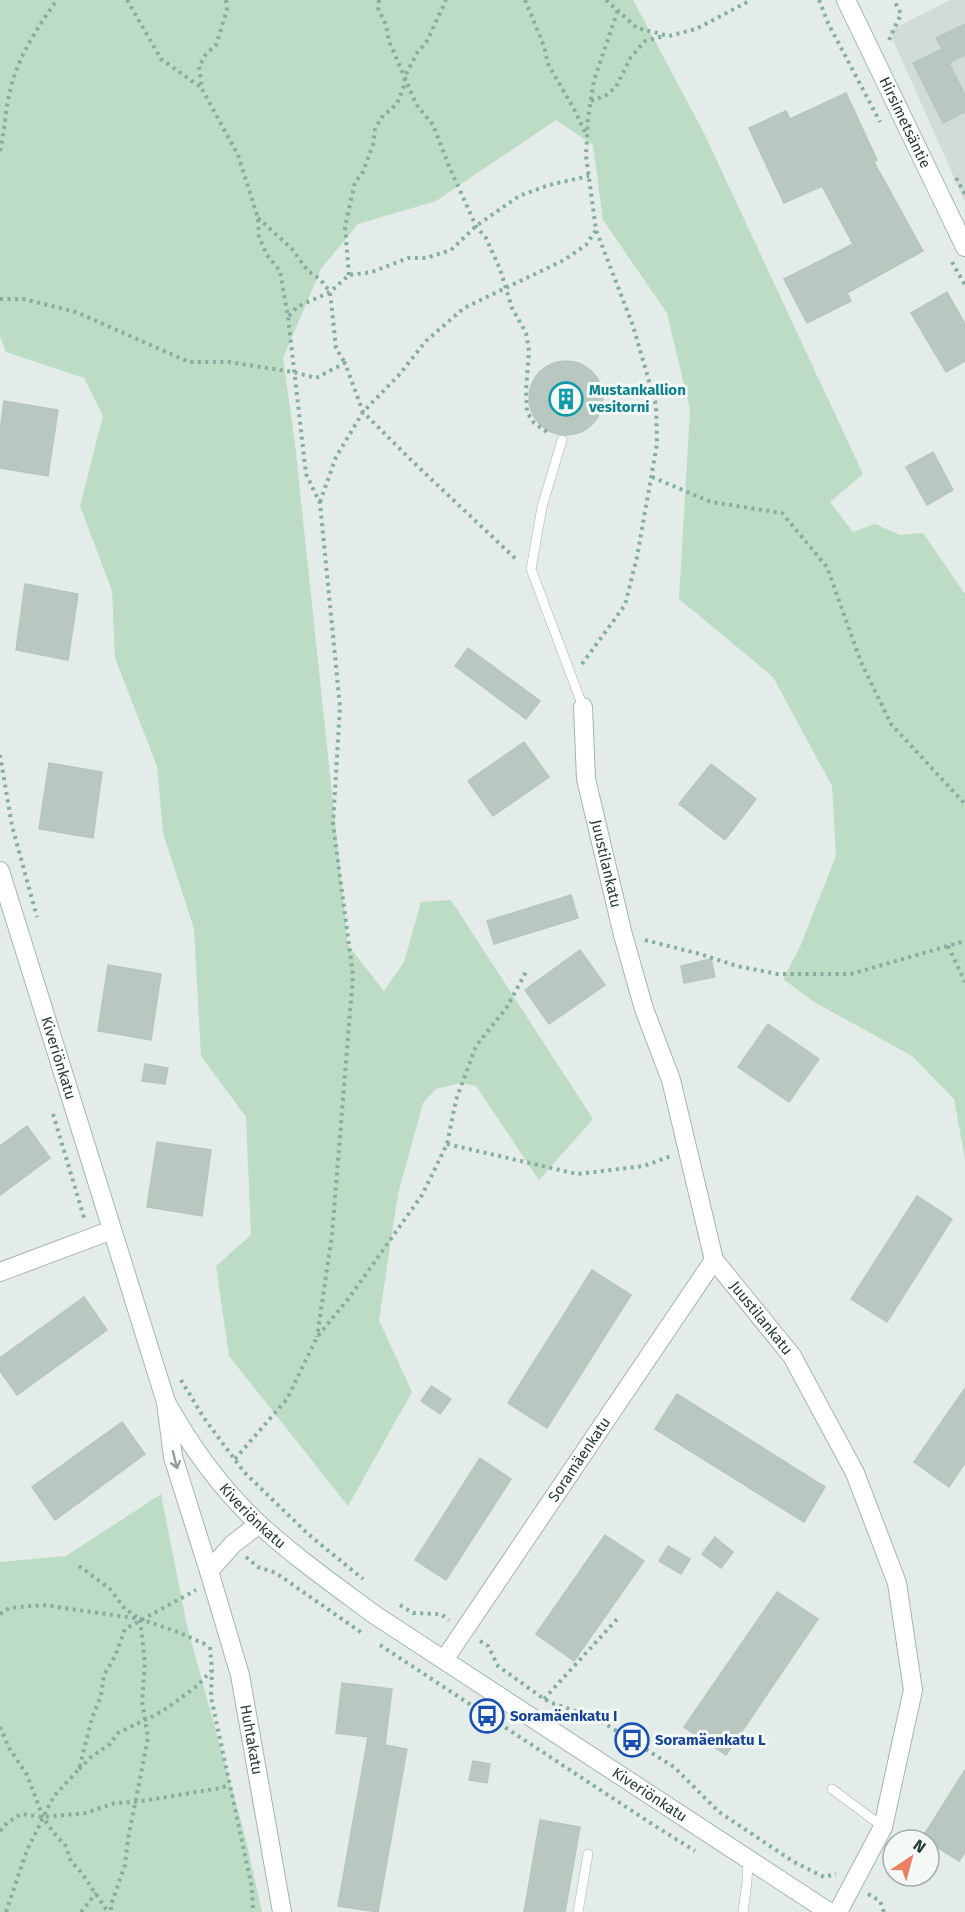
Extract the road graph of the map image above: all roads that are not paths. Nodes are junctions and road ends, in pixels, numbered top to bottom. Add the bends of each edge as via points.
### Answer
1 (848, 1) edge
2 (965, 247) edge
3 (562, 440) road end
4 (583, 707) joint
5 (0, 871) edge
6 (112, 1230) junction
7 (714, 1260) junction
8 (0, 1272) edge
9 (166, 1402) junction
10 (259, 1524) junction
11 (206, 1579) junction
12 (444, 1660) junction
13 (832, 1789) dead end
14 (883, 1827) junction
15 (588, 1854) dead end
16 (748, 1860) junction
17 (282, 1912) edge
18 (578, 1912) edge
19 (743, 1912) edge
20 (829, 1912) edge
21 (838, 1912) edge

1 - 2 street, Hirsimetsäntie
3 - 4 lane via 542,507 531,569
4 - 7 street, Juustilankatu via 586,779 623,935 644,1008 671,1080
5 - 6 street, Kiveriönkatu
6 - 8 street
6 - 9 street, Kiveriönkatu
7 - 12 street, Soramäenkatu
7 - 14 street, Juustilankatu via 792,1356 855,1473 897,1583 913,1690
9 - 10 street, Kiveriönkatu via 185,1436 224,1488
9 -> 11 street, Huhtakatu via 174,1457
10 - 11 street via 232,1544
10 - 12 street, Kiveriönkatu via 375,1615
11 - 17 street, Huhtakatu via 240,1675
12 - 16 street, Kiveriönkatu
13 - 14 lane
14 - 21 street, Juustilankatu
15 - 18 lane
16 - 19 lane
16 - 20 street, Kiveriönkatu

